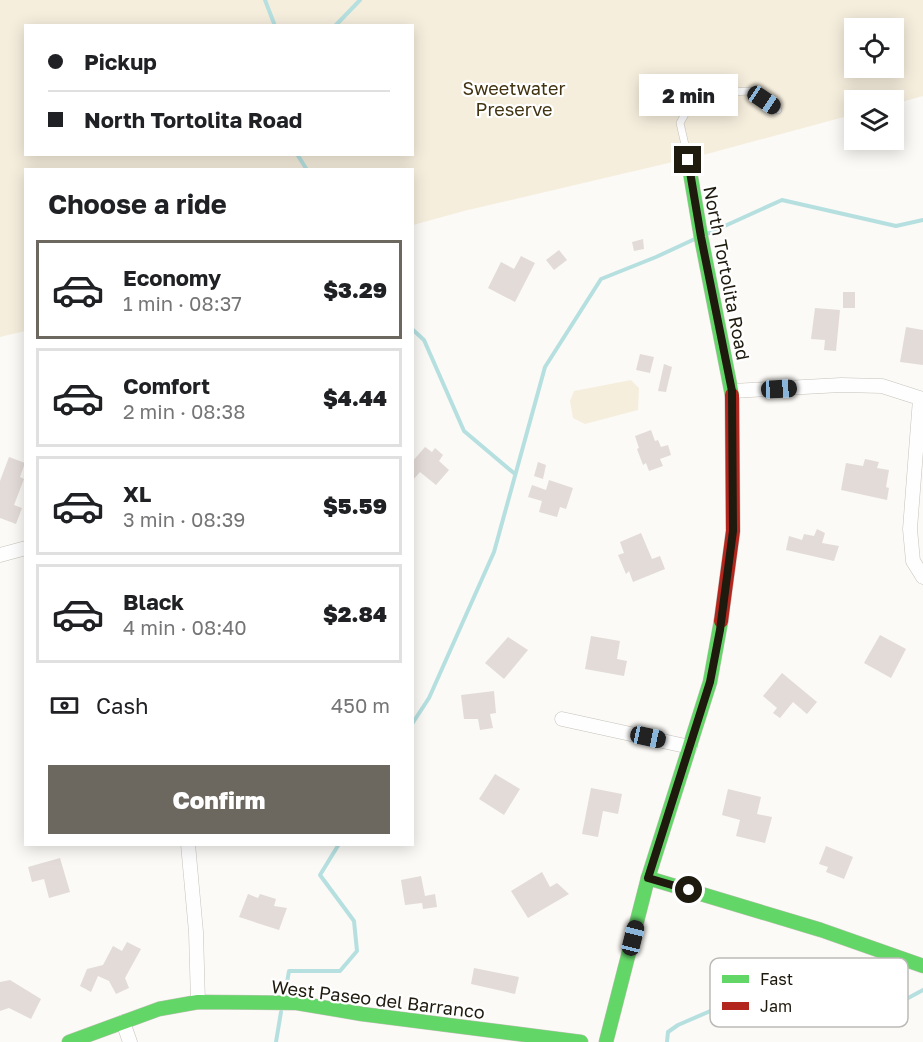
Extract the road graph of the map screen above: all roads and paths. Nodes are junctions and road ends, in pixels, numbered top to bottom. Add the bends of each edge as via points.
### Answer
1 (778, 110) dead end
2 (688, 160) joint
3 (732, 391) junction
4 (922, 399) edge
5 (24, 549) edge
6 (0, 555) edge
7 (923, 577) edge
8 (562, 719) dead end
9 (690, 747) junction
10 (188, 846) edge
11 (648, 878) junction
12 (903, 958) edge
13 (908, 960) edge
14 (923, 966) edge
15 (198, 1002) junction
16 (123, 1022) junction
17 (69, 1042) edge
18 (130, 1042) edge
19 (581, 1042) edge
20 (606, 1042) edge

1 - 2 lane via 750,91 706,96 690,105 680,123
2 - 3 street, North Tortolita Road
3 - 4 street via 882,386
3 - 9 street, North Tortolita Road via 733,531 710,682
4 - 7 street via 910,529 914,561
5 - 6 street
8 - 9 street
9 - 11 street, North Tortolita Road
10 - 15 street
11 - 12 street
11 - 20 street, North Tortolita Road
13 - 14 street
15 - 16 street, West Paseo del Barranco
15 - 19 street, West Paseo del Barranco via 297,1003
16 - 17 street, West Paseo del Barranco
16 - 18 street

